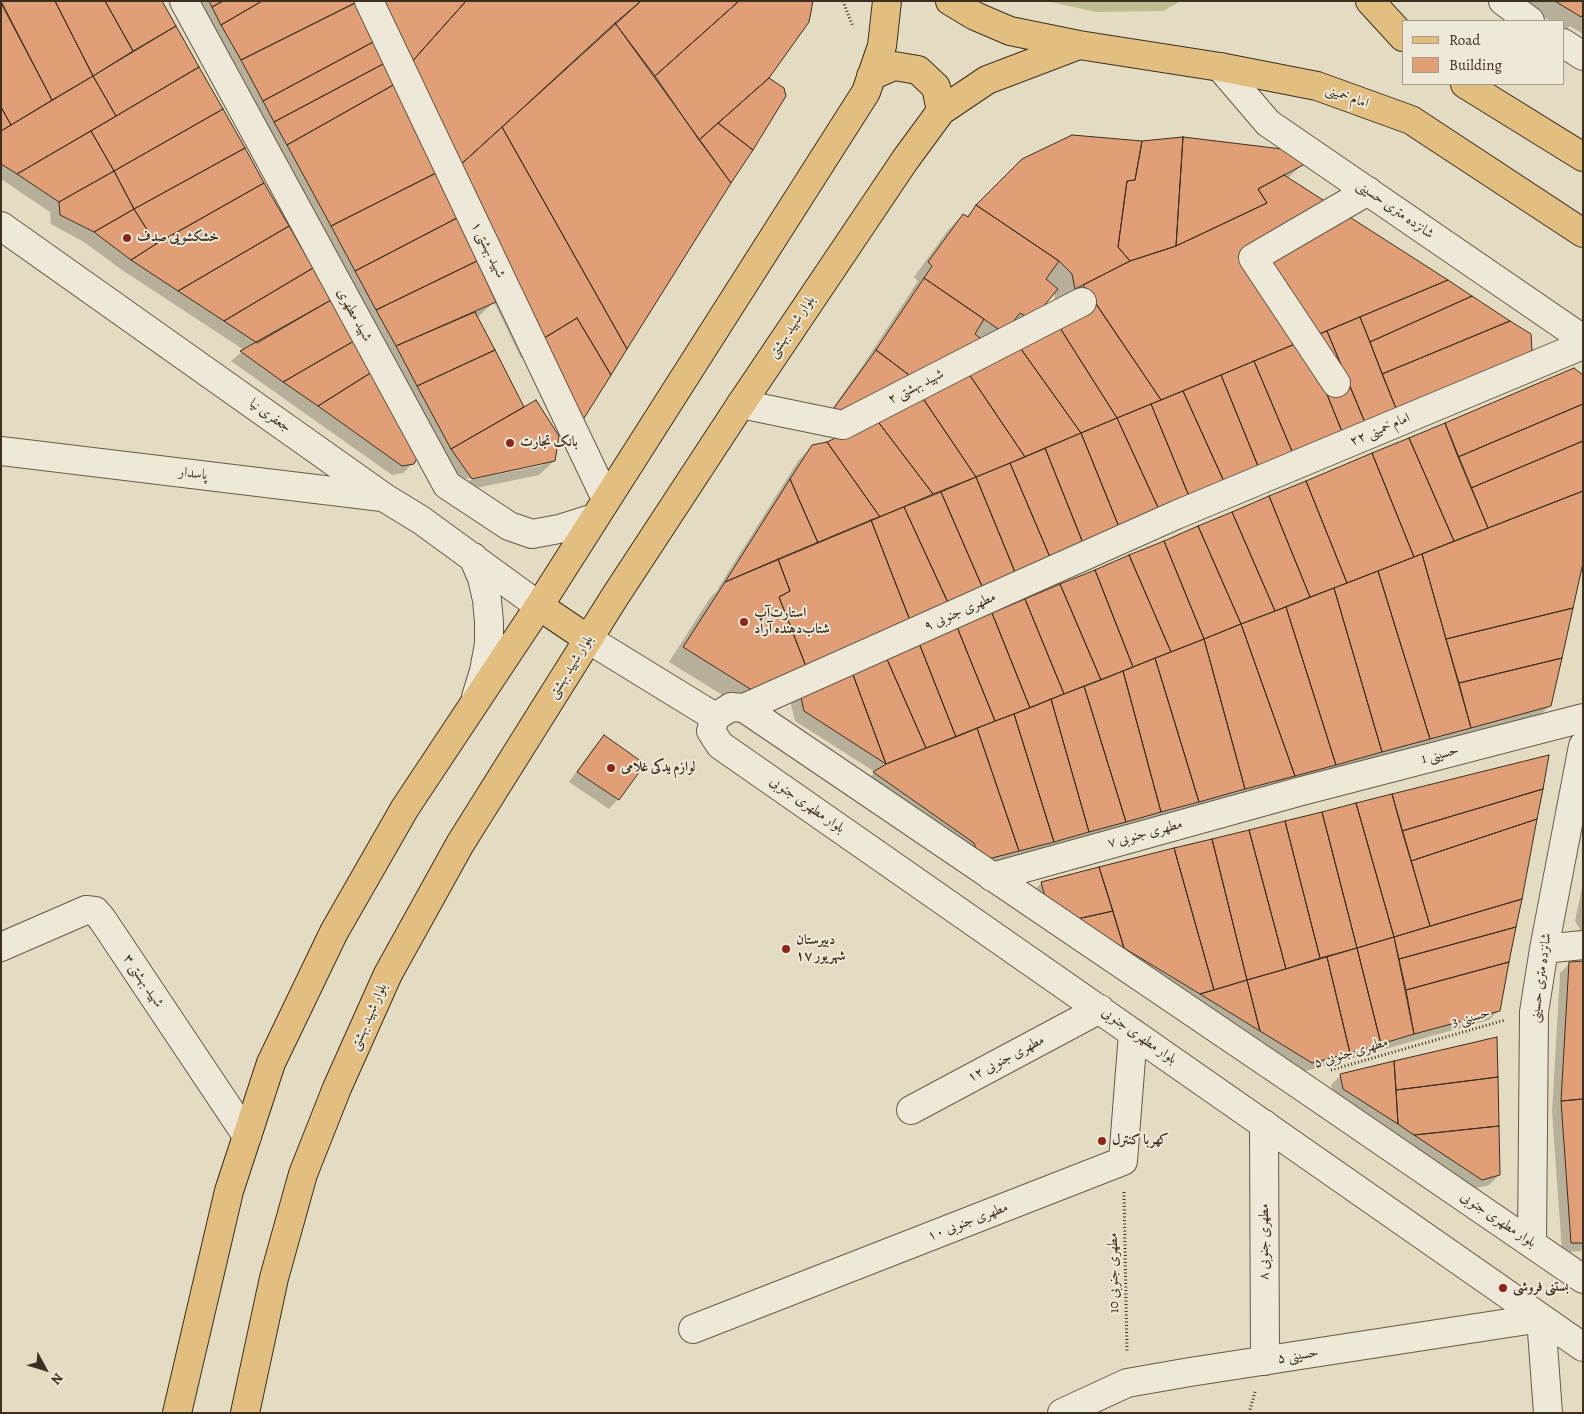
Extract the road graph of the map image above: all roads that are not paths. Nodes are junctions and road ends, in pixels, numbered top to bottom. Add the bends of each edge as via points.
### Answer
1 (184, 1) edge
2 (369, 1) edge
3 (887, 1) edge
4 (950, 1) edge
5 (1370, 1) edge
6 (1503, 1) edge
7 (1529, 20) edge
8 (1402, 37) edge
9 (1079, 44) junction
10 (1564, 44) edge
11 (1583, 56) edge
12 (1220, 67) junction
13 (871, 76) junction
14 (1467, 85) edge
15 (941, 111) junction
16 (1583, 157) edge
17 (1368, 191) junction
18 (1, 226) edge
19 (1583, 233) edge
20 (1082, 302) dead end
21 (1583, 339) edge
22 (1583, 345) edge
23 (1336, 383) dead end
24 (741, 404) junction
25 (1, 451) edge
26 (447, 485) junction
27 (385, 498) junction
28 (600, 509) junction
29 (1176, 515) joint
30 (421, 520) junction
31 (473, 557) junction
32 (540, 606) junction
33 (588, 639) junction
34 (744, 708) junction
35 (715, 717) junction
36 (1583, 718) edge
37 (463, 721) junction
38 (1583, 746) edge
39 (1298, 792) joint
40 (992, 877) junction
41 (1583, 945) edge
42 (1, 947) edge
43 (1544, 949) junction
44 (1100, 1009) junction
45 (1133, 1033) junction
46 (911, 1110) dead end
47 (1264, 1124) junction
48 (247, 1136) junction
49 (1542, 1251) junction
50 (1583, 1256) edge
51 (1583, 1279) edge
52 (1541, 1318) junction
53 (693, 1329) dead end
54 (1583, 1347) edge
55 (1265, 1361) junction
56 (177, 1413) edge
57 (246, 1413) edge
58 (1062, 1413) edge
59 (1548, 1413) edge

1 - 26 street, شهید مطهری
2 - 28 street, شهید بهشتی ۱
3 - 13 main road via 882,46
4 - 9 main road, امام خمینی via 975,16 1010,30
5 - 8 main road
6 - 7 street
9 - 12 main road, امام خمینی
9 - 15 main road, بلوار شهید بهشتی via 987,80
10 - 11 street
12 - 17 street, شانزده متری حسینی via 1268,123
12 - 19 main road, امام خمینی via 1316,86 1411,120
13 - 15 main road via 894,66 918,70 936,87
13 - 28 main road via 866,92
14 - 16 main road
15 - 24 main road, بلوار شهید بهشتی
17 - 21 street, شانزده متری حسینی
17 - 23 street via 1253,258
18 - 27 street, جعفری نیا
20 - 24 street, شهید بهشتی ۲ via 843,425
22 - 29 street, امام خمینی ۲۲
24 - 33 main road, بلوار شهید بهشتی
25 - 27 street, پاسدار
26 - 28 street, شهید مطهری via 509,526 532,534 559,530
26 - 30 street
27 - 30 street, جعفری نیا
28 - 32 main road
29 - 34 street, مطهری جنوبی ۹
30 - 31 street, جعفری نیا
31 - 32 street, جعفری نیا
31 - 37 street via 487,600 489,644 482,680
32 - 33 main road
32 - 37 main road
33 - 35 street
33 - 57 main road, بلوار شهید بهشتی via 460,844 388,974 341,1079 303,1174 284,1240
34 - 35 street via 731,706
34 - 40 street, بلوار مطهری جنوبی
35 - 44 street, بلوار مطهری جنوبی via 712,731 720,745
36 - 39 street, حسینی 1
37 - 48 main road via 405,808 334,932 271,1063
38 - 43 street, شانزده متری حسینی
39 - 40 street, مطهری جنوبی ۷
40 - 49 street, بلوار مطهری جنوبی
41 - 43 street
42 - 48 street, شهید بهشتی ۳ via 86,910 95,911
43 - 49 street, شانزده متری حسینی via 1534,1012
44 - 45 street, بلوار مطهری جنوبی
44 - 46 street, مطهری جنوبی ۱۲
45 - 47 street, بلوار مطهری جنوبی
45 - 53 street, مطهری جنوبی ۱۰ via 1123,1162
47 - 52 street, بلوار مطهری جنوبی
47 - 55 street, مطهری جنوبی ۸
48 - 56 main road via 229,1191
49 - 50 street
49 - 51 street, بلوار مطهری جنوبی
52 - 54 street, بلوار مطهری جنوبی
52 - 55 street, حسینی ۵
52 - 59 street
55 - 58 street, حسینی ۵ via 1127,1383

